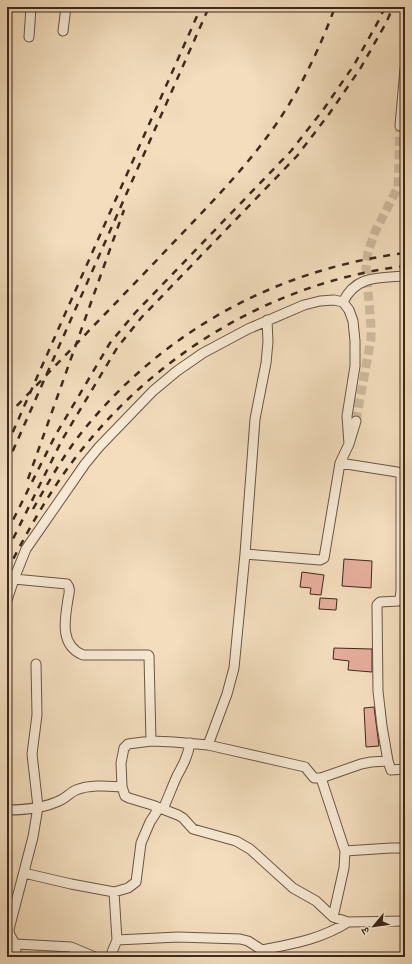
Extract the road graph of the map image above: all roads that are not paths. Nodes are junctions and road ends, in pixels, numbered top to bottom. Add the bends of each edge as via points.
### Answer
1 (31, 7) edge
2 (66, 7) edge
3 (63, 31) dead end
4 (28, 37) dead end
5 (405, 69) edge
6 (400, 126) tunnel mouth
7 (405, 276) edge
8 (343, 302) junction
9 (267, 320) junction
10 (356, 421) tunnel mouth
11 (349, 444) junction
12 (340, 463) junction
13 (245, 554) junction
14 (14, 579) junction
15 (403, 590) edge
16 (7, 600) edge
17 (36, 664) dead end
18 (152, 741) junction
19 (190, 743) junction
20 (208, 745) junction
21 (388, 761) junction
22 (405, 770) edge
23 (321, 778) junction
24 (122, 787) junction
25 (38, 808) junction
26 (161, 808) junction
27 (7, 810) edge
28 (405, 848) edge
29 (345, 851) junction
30 (24, 873) junction
31 (114, 892) junction
32 (333, 917) junction
33 (348, 922) junction
34 (405, 922) edge
35 (8, 933) edge
36 (117, 940) junction
37 (16, 944) junction
38 (261, 954) edge
39 (15, 957) edge
40 (95, 957) edge
41 (110, 957) edge

1 - 4 street
2 - 3 street
5 - 6 street
7 - 8 street via 360,282 351,289
8 - 9 street via 320,301
8 - 11 street via 353,321 355,341 355,366 347,416
9 - 13 street via 268,342 255,419
9 - 14 street via 203,353 153,391 85,464 26,549
10 - 11 street
11 - 12 street
12 - 13 street via 324,558 320,560
12 - 15 street via 397,472 402,476
13 - 20 street via 234,668
14 - 16 street
14 - 18 street via 68,584 70,590 65,636 67,642 79,653 149,656
15 - 21 street via 398,602 379,602 377,605 378,692
17 - 25 street via 37,715 32,754
18 - 19 street
18 - 24 street via 128,744 124,748 121,763
19 - 20 street
19 - 26 street via 185,763
20 - 23 street via 303,766 314,778
21 - 22 street via 391,770
21 - 23 street via 362,764
23 - 29 street
24 - 25 street via 80,789 60,801
24 - 26 street via 129,798
25 - 27 street
25 - 30 street
26 - 31 street via 150,822 141,843 136,882 128,888
26 - 32 street via 183,818 193,829 236,841 250,849 293,888 316,901
28 - 29 street
29 - 32 street via 344,868
30 - 31 street
30 - 35 street
31 - 36 street
32 - 33 street
33 - 34 street
33 - 38 street via 320,936
35 - 37 street
36 - 38 street via 178,936 240,939 248,941
36 - 41 street
37 - 39 street
37 - 40 street via 71,947

